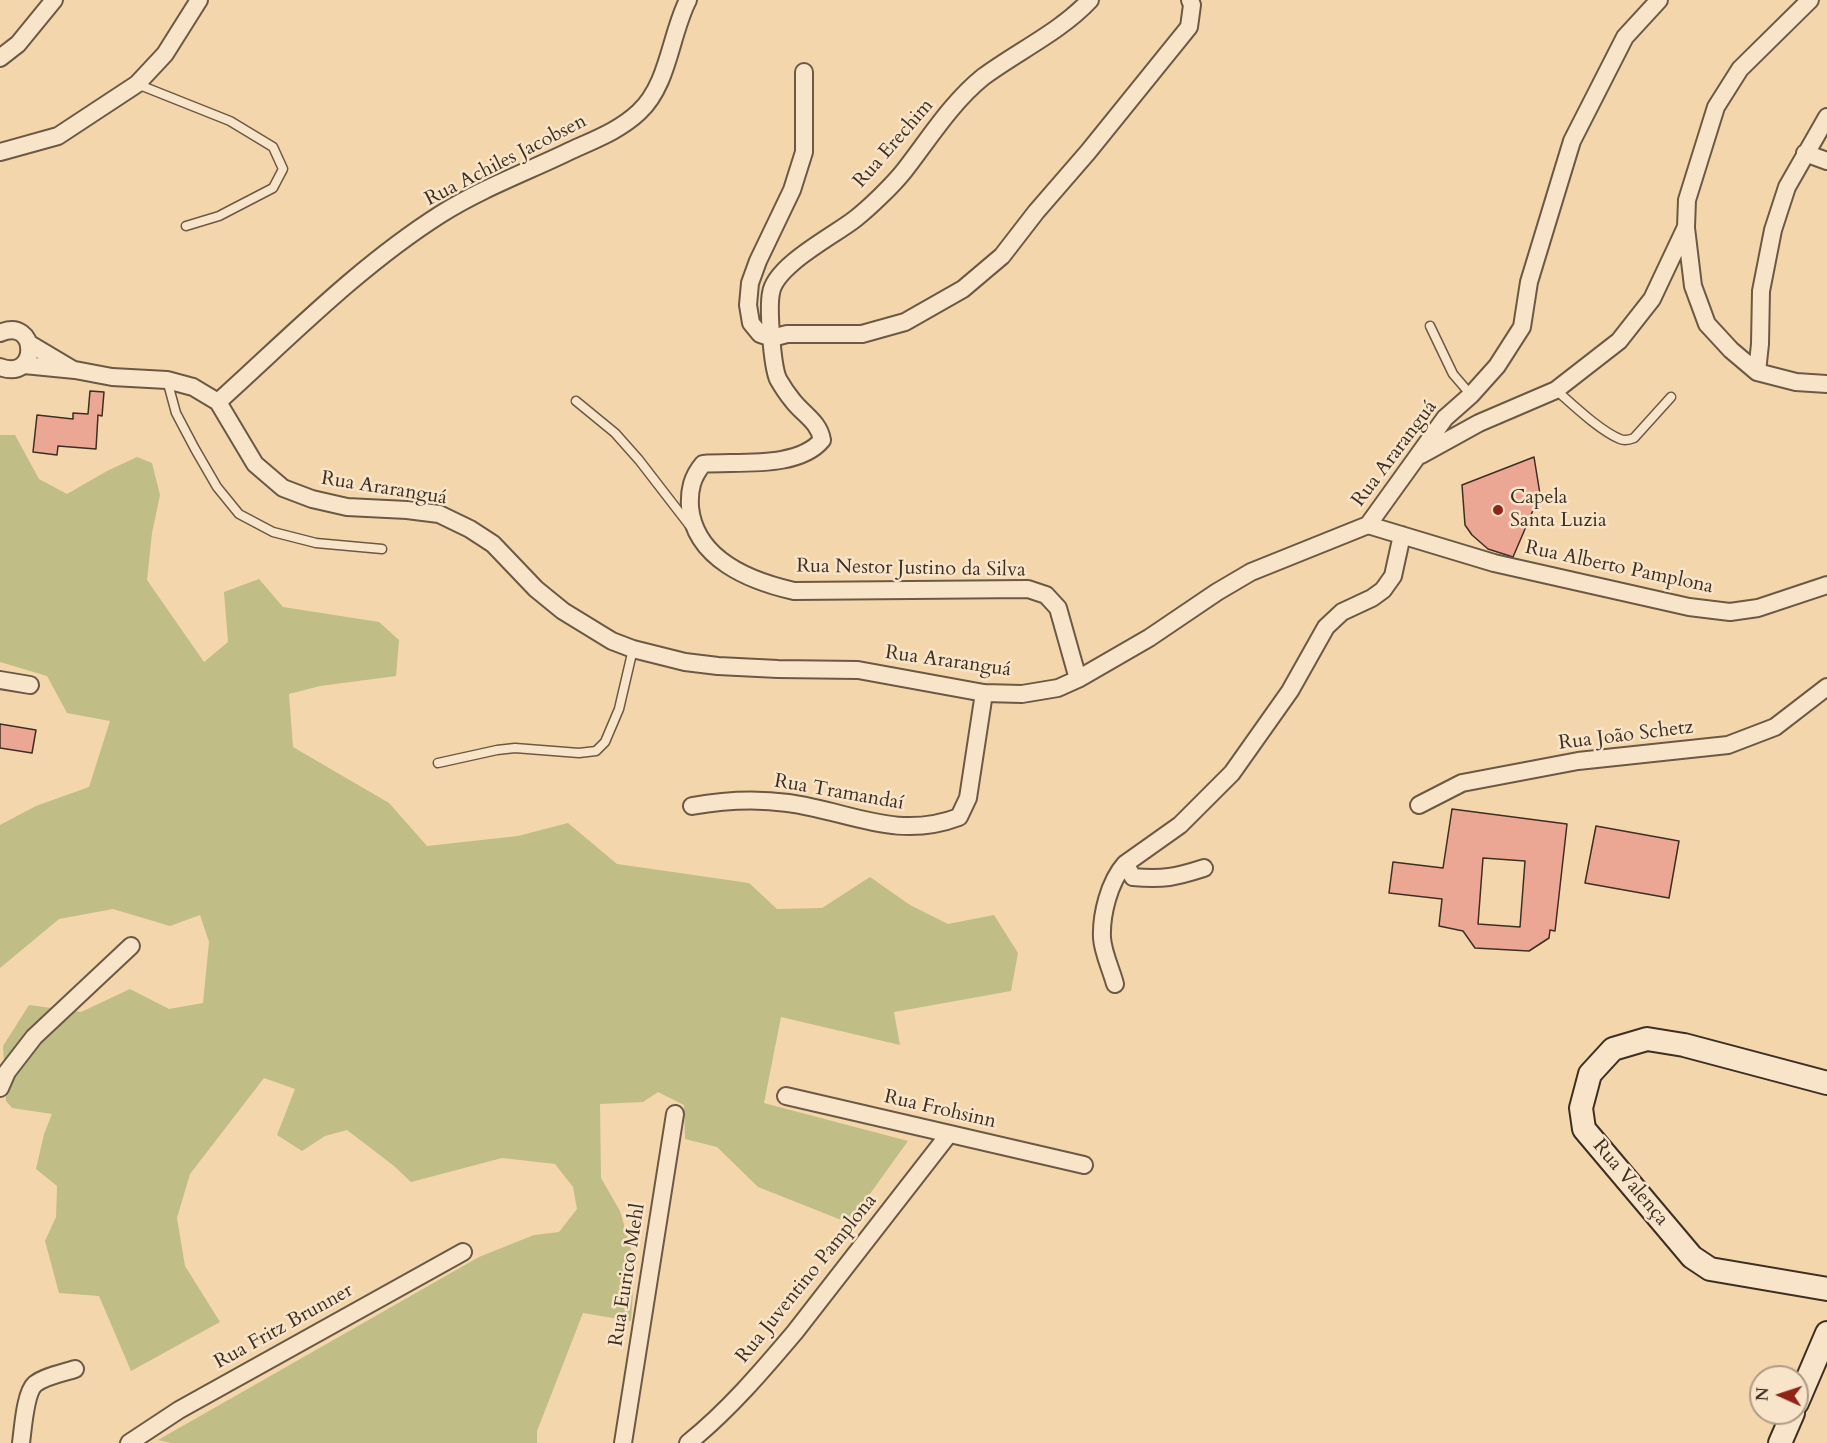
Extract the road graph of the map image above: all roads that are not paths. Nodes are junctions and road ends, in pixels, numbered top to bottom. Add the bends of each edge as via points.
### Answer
1 (54, 0) edge
2 (199, 0) edge
3 (688, 0) edge
4 (1090, 0) edge
5 (1190, 0) edge
6 (1659, 0) edge
7 (1810, 0) edge
8 (0, 58) edge
9 (804, 72) dead end
10 (137, 84) junction
11 (1827, 117) edge
12 (0, 153) edge
13 (1805, 153) junction
14 (1827, 161) edge
15 (186, 226) dead end
16 (1686, 227) junction
17 (0, 318) edge
18 (1430, 326) dead end
19 (7, 331) edge
20 (772, 338) junction
21 (30, 344) junction
22 (24, 365) junction
23 (0, 368) edge
24 (75, 370) junction
25 (1757, 372) junction
26 (167, 380) junction
27 (1827, 384) edge
28 (1556, 390) junction
29 (1471, 395) junction
30 (1671, 397) dead end
31 (576, 401) dead end
32 (218, 402) junction
33 (1418, 457) junction
34 (1368, 525) junction
35 (1402, 535) junction
36 (700, 539) junction
37 (382, 549) dead end
38 (1827, 585) edge
39 (633, 650) junction
40 (1078, 679) junction
41 (0, 680) edge
42 (30, 685) dead end
43 (1827, 687) edge
44 (984, 693) junction
45 (438, 763) dead end
46 (1419, 805) dead end
47 (692, 806) dead end
48 (1125, 864) junction
49 (1204, 868) dead end
50 (131, 946) dead end
51 (1115, 984) dead end
52 (1827, 1083) edge
53 (0, 1088) edge
54 (786, 1096) dead end
55 (675, 1114) dead end
56 (949, 1134) junction
57 (1084, 1165) dead end
58 (463, 1252) dead end
59 (1827, 1289) edge
60 (1827, 1333) edge
61 (75, 1369) dead end
62 (1809, 1375) edge
63 (1788, 1425) edge
64 (21, 1443) edge
65 (129, 1443) edge
66 (623, 1443) edge
67 (688, 1443) edge
68 (1780, 1443) edge

1 - 8 street via 18,44
2 - 10 street via 165,54
3 - 32 street, Rua Achiles Jacobsen via 665,66 641,110 618,129 442,213 385,254
4 - 20 street, Rua Erechim via 1076,15 982,78 938,123 903,173 856,219 782,273 771,291
5 - 20 street via 1189,27 1002,256 963,289 905,322 862,334 787,334
6 - 29 street, Rua Araranguá via 1625,37 1572,141 1529,282 1522,327 1497,366
7 - 16 street via 1740,69 1716,107 1687,200
9 - 20 street via 804,152 792,189 750,283 751,323 760,334
10 - 12 street via 58,136
10 - 15 lane via 230,121 273,147 282,169 273,188 219,216
11 - 13 street
13 - 14 street
13 - 25 street via 1787,187 1773,230 1761,291
16 - 25 street via 1694,286 1707,324
16 - 28 street via 1652,298 1619,341
17 - 19 street
18 - 29 lane via 1453,374
19 - 21 street, Rua Araranguá via 24,334
20 - 36 street, Rua Nestor Justino da Silva via 778,378 820,429 822,440 815,449 771,462 703,464 694,474 689,495 691,516
21 - 22 street via 30,355
21 - 24 street, Rua Araranguá
22 - 23 street, Rua Araranguá via 13,370
22 - 24 street, Rua Araranguá
24 - 26 street, Rua Araranguá
25 - 27 street via 1796,382
26 - 32 street, Rua Araranguá via 193,387
26 - 37 lane via 176,412 195,449 217,487 239,514 273,532 316,543
28 - 30 lane via 1584,414 1627,440 1634,438
28 - 33 street via 1479,423
29 - 33 street, Rua Araranguá via 1445,418
31 - 36 lane via 615,433
32 - 39 street, Rua Araranguá via 255,464 283,488 347,507 439,514 492,544 563,611
33 - 34 street, Rua Araranguá
34 - 35 street, Rua Alberto Pamplona
34 - 40 street, Rua Araranguá via 1251,572
35 - 38 street, Rua Alberto Pamplona via 1494,563 1669,603 1730,612 1758,608
35 - 48 street via 1393,576 1383,590 1342,612 1326,627 1290,691 1232,774 1180,825
36 - 40 street, Rua Nestor Justino da Silva via 713,555 735,569 767,585 794,591 1028,589 1046,595 1058,608
39 - 44 street, Rua Araranguá via 718,666 858,670
39 - 45 lane via 619,709 605,742 596,751 515,748
40 - 44 street, Rua Araranguá via 1058,688 1022,694
41 - 42 street
43 - 46 street, Rua João Schetz via 1775,727 1728,745 1578,761 1462,783
44 - 47 street, Rua Tramandaí via 968,798 959,817 919,827 886,824 790,803 729,800
48 - 49 street via 1134,877 1159,879
48 - 51 street via 1118,872 1103,917 1102,940
50 - 53 street via 34,1037 7,1072
52 - 59 street, Rua Valença via 1647,1039 1614,1049 1590,1074 1581,1108 1584,1128 1692,1257 1710,1269
54 - 56 street, Rua Frohsinn
55 - 66 street, Rua Eurico Mehl
56 - 57 street, Rua Frohsinn
56 - 67 street, Rua Juventino Pamplona via 789,1340
58 - 65 street, Rua Fritz Brunner via 179,1410
60 - 62 street
61 - 64 street via 33,1385
63 - 68 street

